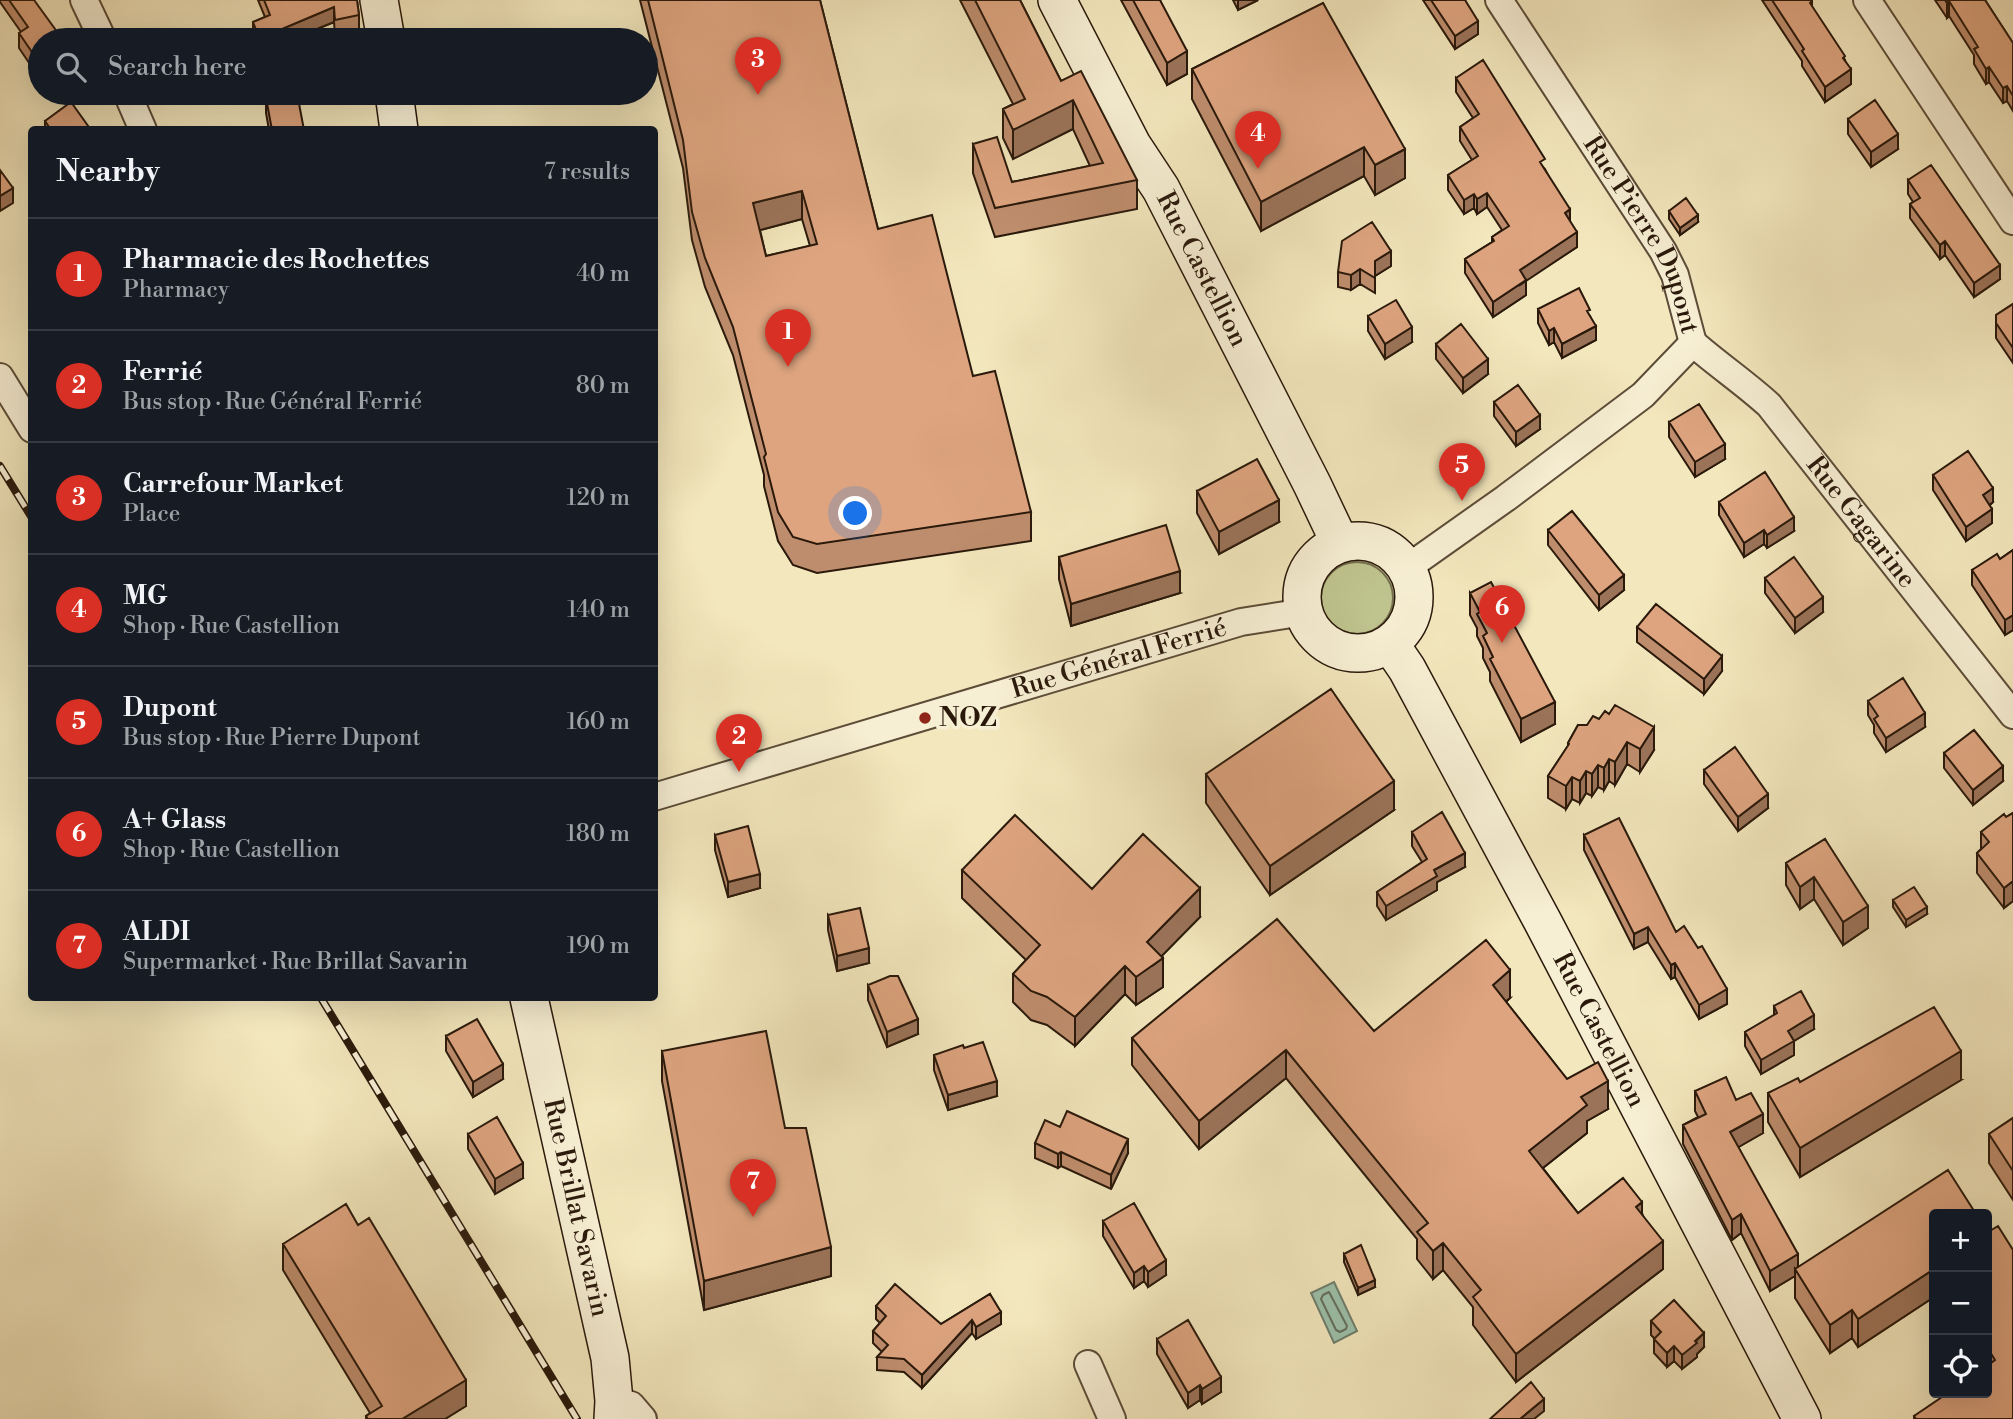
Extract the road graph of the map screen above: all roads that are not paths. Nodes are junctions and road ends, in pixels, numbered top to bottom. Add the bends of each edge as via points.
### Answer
1 (84, 0) edge
2 (379, 0) edge
3 (1057, 0) edge
4 (1499, 0) edge
5 (1867, 0) edge
6 (97, 28) edge
7 (384, 28) edge
8 (132, 105) edge
9 (396, 105) edge
10 (141, 126) edge
11 (398, 126) edge
12 (2013, 221) edge
13 (1693, 343) junction
14 (0, 377) edge
15 (28, 422) edge
16 (1340, 543) junction
17 (1407, 568) junction
18 (1304, 612) junction
19 (1390, 644) junction
20 (2013, 715) edge
21 (658, 796) edge
22 (530, 1001) edge
23 (1088, 1364) dead end
24 (624, 1413) edge
25 (1112, 1419) edge
26 (1802, 1419) edge

1 - 6 street
2 - 7 main road
3 - 16 main road, Rue Castellion via 1132,145 1161,189
4 - 13 street, Rue Pierre Dupont via 1663,251 1675,275
5 - 12 street
8 - 10 street
9 - 11 main road
13 - 17 street, Rue Pierre Dupont via 1643,396
13 - 20 street, Rue Gagarine via 1769,405
14 - 15 street
16 - 17 main road via 1375,543 1390,550
16 - 18 main road via 1314,562 1306,577
17 - 19 main road via 1415,591 1414,607 1399,637
18 - 19 main road via 1321,640 1336,649 1370,653
18 - 21 street, Rue Général Ferrié via 1241,622
19 - 26 main road, Rue Castellion via 1408,669 1538,912
22 - 24 main road, Rue Brillat Savarin
23 - 25 street

